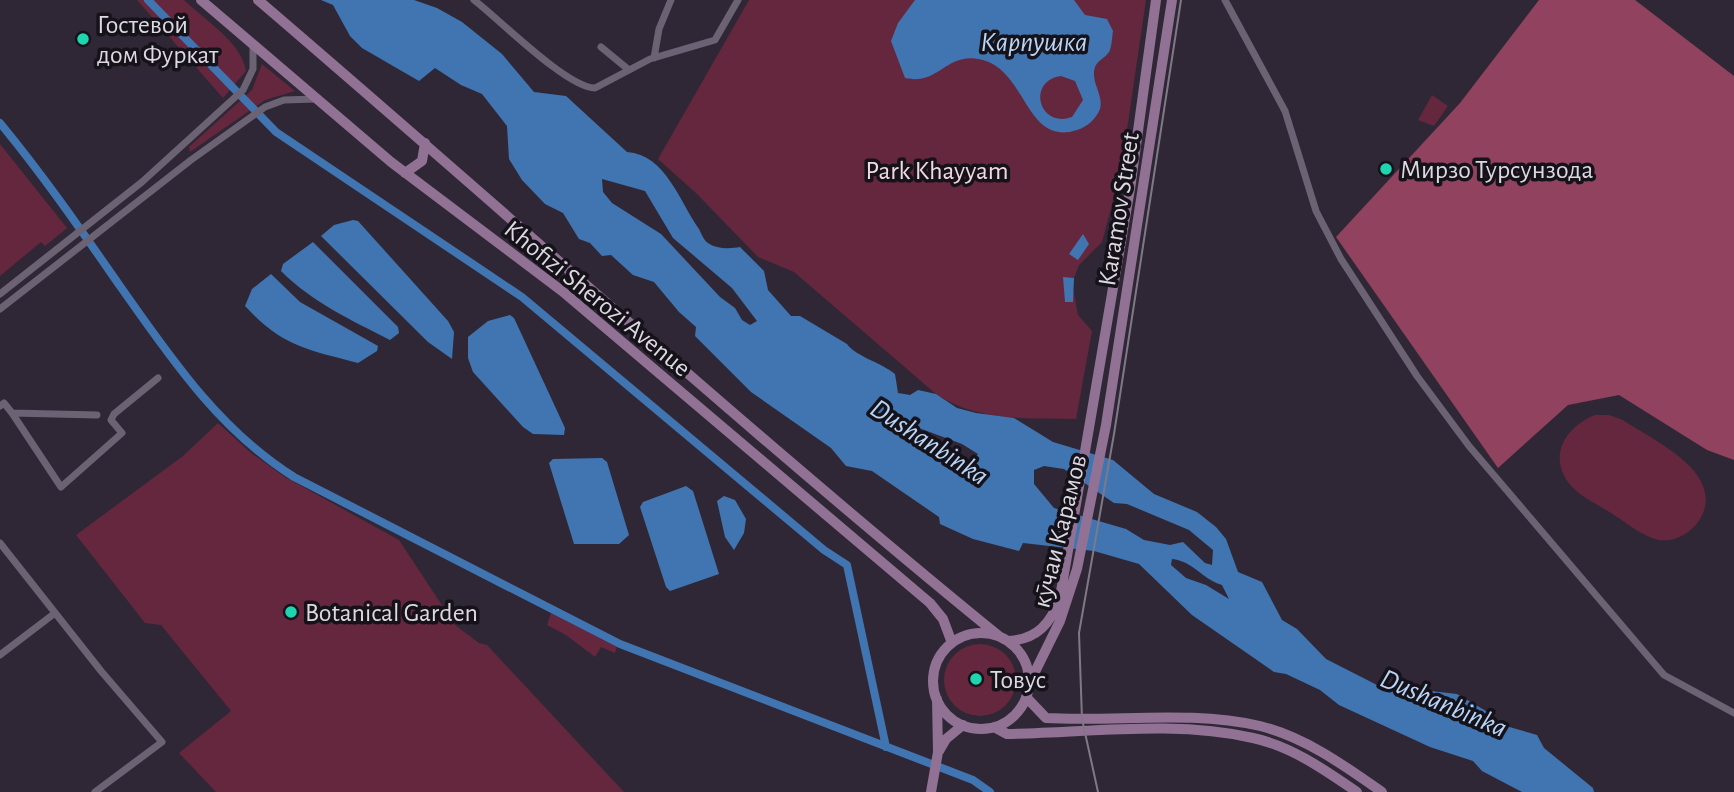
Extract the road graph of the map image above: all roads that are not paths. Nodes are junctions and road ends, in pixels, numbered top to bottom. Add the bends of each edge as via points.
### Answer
1 (201, 0) edge
2 (258, 0) edge
3 (474, 0) edge
4 (671, 0) edge
5 (738, 0) edge
6 (1156, 0) edge
7 (1172, 0) edge
8 (1225, 0) edge
9 (253, 45) junction
10 (601, 47) dead end
11 (654, 58) junction
12 (1148, 67) junction
13 (629, 70) junction
14 (1161, 70) junction
15 (317, 99) junction
16 (425, 143) junction
17 (181, 148) junction
18 (191, 160) junction
19 (405, 173) junction
20 (0, 294) edge
21 (0, 309) edge
22 (158, 378) dead end
23 (2, 405) edge
24 (12, 413) junction
25 (97, 415) dead end
26 (1091, 422) joint
27 (1106, 425) joint
28 (0, 543) edge
29 (55, 613) junction
30 (1004, 639) junction
31 (952, 643) junction
32 (0, 655) edge
33 (1029, 684) junction
34 (1026, 698) junction
35 (937, 699) junction
36 (1734, 713) edge
37 (963, 725) junction
38 (993, 727) junction
39 (938, 752) junction
40 (1364, 780) junction
41 (95, 792) edge
42 (931, 792) edge
43 (1356, 792) edge
44 (1382, 792) edge

1 - 9 main road, Khofizi Sherozi Avenue
2 - 16 main road, Khofizi Sherozi Avenue
3 - 13 street via 585,88
4 - 11 street
5 - 11 street via 715,40
6 - 12 main road, Karamov Street
7 - 14 main road, Karamov Street
8 - 36 street via 1285,111 1316,211 1341,259 1417,376 1469,446 1664,675
9 - 15 main road, Khofizi Sherozi Avenue
9 - 17 street via 253,69 246,86
10 - 13 street
11 - 13 street
12 - 14 main road
12 - 26 main road, Karamov Street
14 - 27 main road, Karamov Street
15 - 18 street via 274,102
15 - 19 main road, Khofizi Sherozi Avenue
16 - 19 main road via 422,161
16 - 30 main road, Khofizi Sherozi Avenue via 589,289
17 - 18 street
17 - 20 street
18 - 21 street
19 - 31 main road, Khofizi Sherozi Avenue via 562,291 930,603 943,619
22 - 24 street via 114,414 111,420 122,433 61,487
23 - 24 street
24 - 25 street
26 - 30 main road, кӯчаи Карамов via 1059,597 1048,624 1033,636
27 - 33 main road, кӯчаи Карамов via 1077,569 1060,621
28 - 29 street
29 - 32 street
29 - 41 street via 162,742
30 - 31 main road via 975,634
30 - 33 main road via 1020,653
31 - 35 main road via 937,663
33 - 34 main road
34 - 38 main road via 1010,719
34 - 40 main road via 1045,718 1216,720 1261,727 1297,739
35 - 37 main road via 952,719
35 - 39 main road
37 - 38 main road
37 - 39 main road
38 - 43 main road via 1007,734 1176,728 1255,738 1292,752
39 - 42 main road
40 - 43 main road
40 - 44 main road

